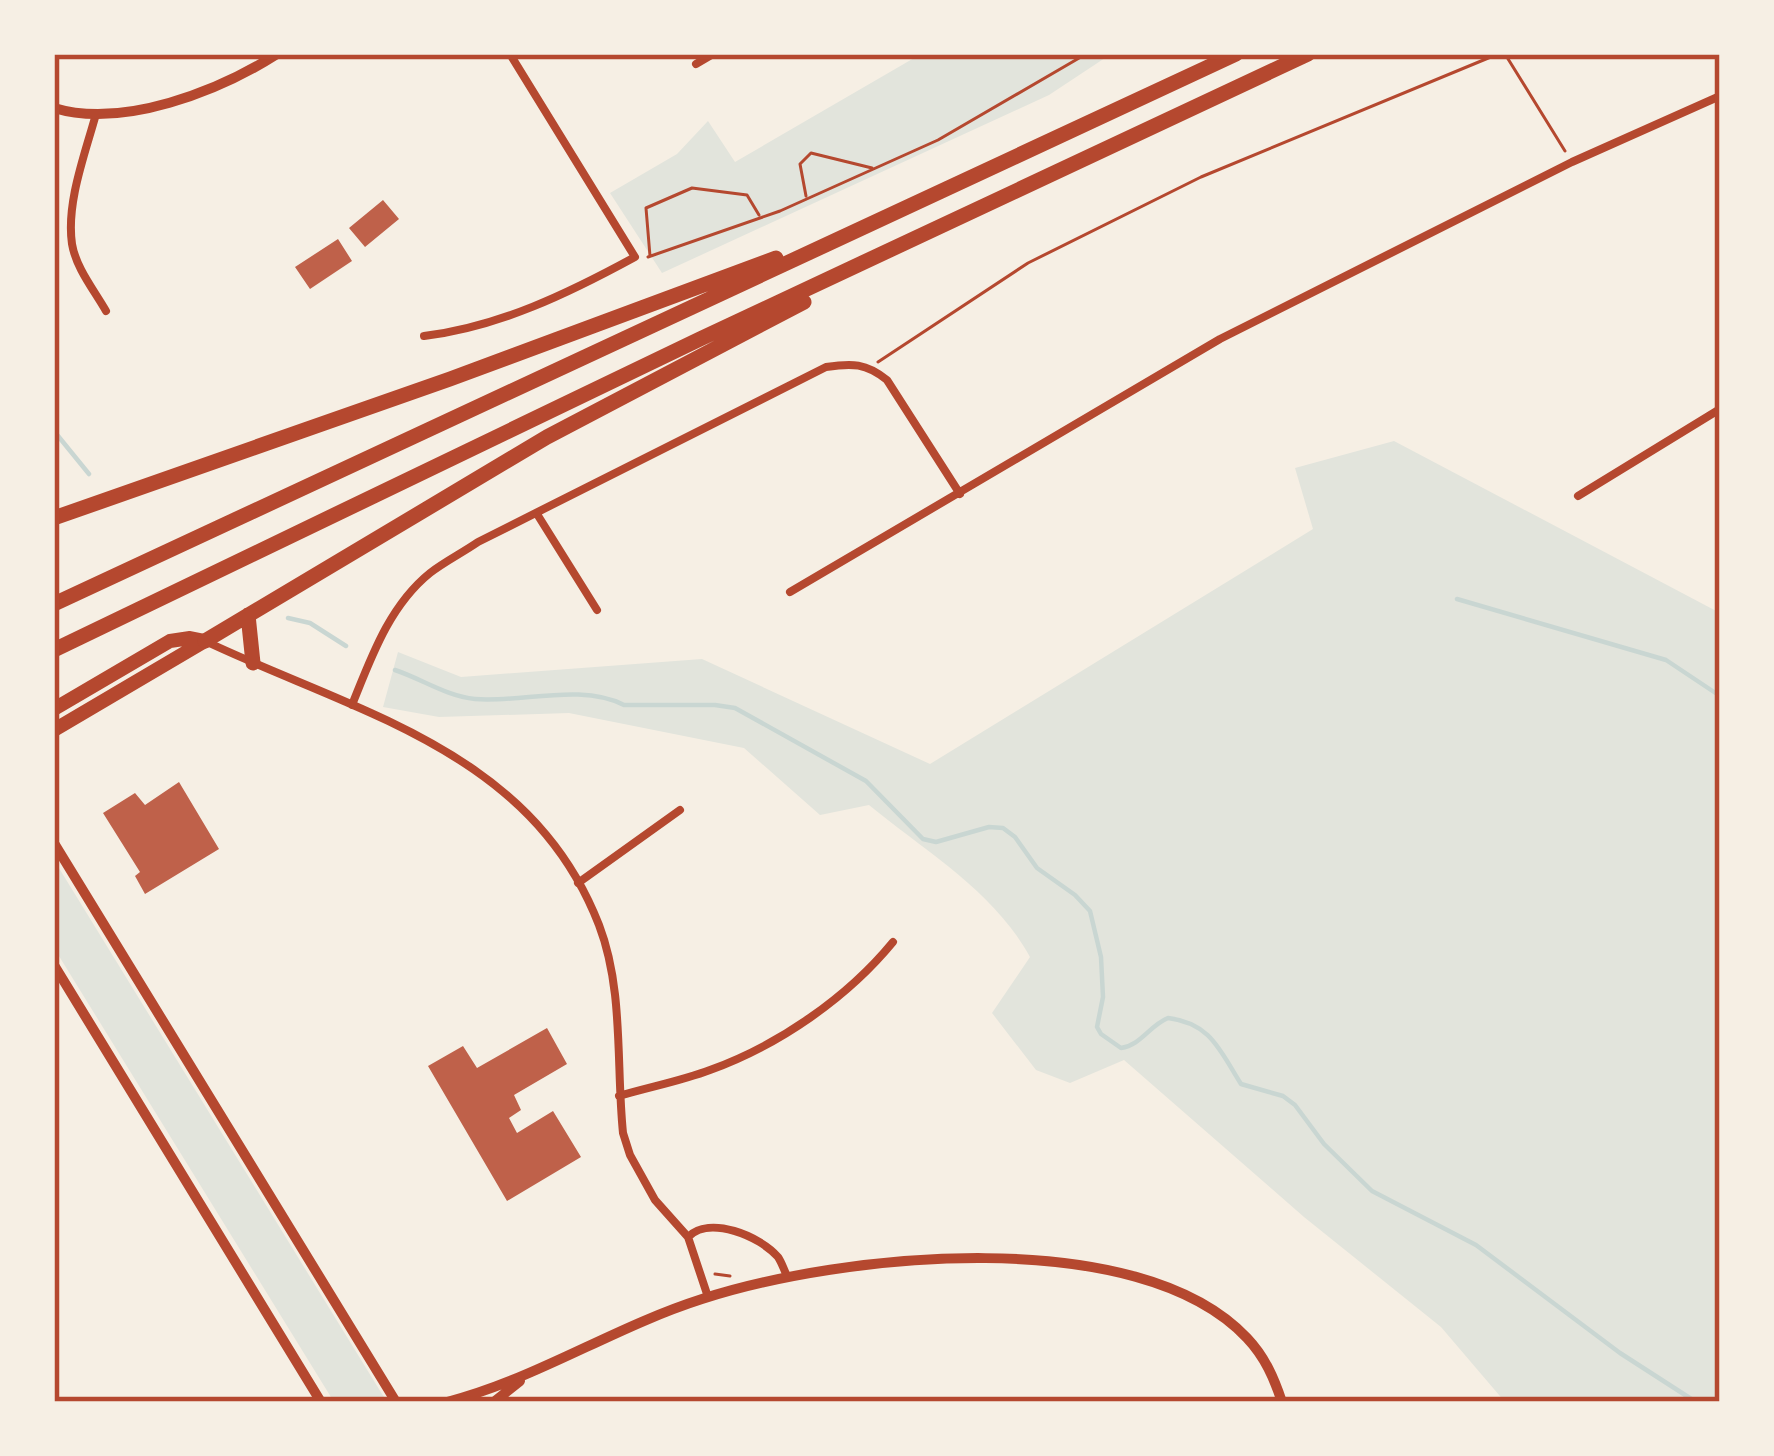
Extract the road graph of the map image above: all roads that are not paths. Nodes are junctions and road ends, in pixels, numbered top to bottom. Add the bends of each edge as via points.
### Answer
1 (277, 54) edge
2 (510, 54) edge
3 (712, 54) edge
4 (1236, 54) edge
5 (1308, 54) edge
6 (696, 64) dead end
7 (1720, 96) edge
8 (54, 108) edge
9 (95, 114) junction
10 (983, 210) junction
11 (853, 232) junction
12 (106, 310) dead end
13 (424, 336) dead end
14 (1720, 409) edge
15 (960, 494) junction
16 (1578, 496) dead end
17 (537, 514) junction
18 (54, 518) edge
19 (790, 592) dead end
20 (54, 604) edge
21 (597, 610) dead end
22 (248, 615) junction
23 (205, 641) junction
24 (54, 650) edge
25 (253, 663) junction
26 (352, 705) junction
27 (54, 710) edge
28 (54, 730) edge
29 (680, 809) dead end
30 (54, 843) edge
31 (578, 883) junction
32 (893, 942) dead end
33 (54, 965) edge
34 (619, 1096) junction
35 (688, 1237) junction
36 (787, 1276) junction
37 (708, 1297) junction
38 (527, 1375) junction
39 (321, 1400) edge
40 (396, 1402) edge
41 (447, 1402) edge
42 (494, 1402) edge
43 (1282, 1402) edge

1 - 9 street via 185,99
2 - 13 street via 635,257 501,318
3 - 6 street
4 - 11 highway
5 - 10 highway
7 - 15 street via 1220,339
8 - 9 street
9 - 12 street via 72,244
10 - 22 highway via 547,437
10 - 24 highway
11 - 18 highway
11 - 20 highway
14 - 16 street
15 - 17 street via 887,380 851,363 826,367
15 - 19 street
17 - 21 street
17 - 26 street via 428,574 400,603
22 - 23 highway
22 - 25 highway
23 - 25 street
23 - 27 highway via 170,641
23 - 28 highway
25 - 26 street
26 - 31 street via 496,782
29 - 31 street
30 - 40 street
31 - 34 street via 613,986
32 - 34 street via 825,1008 766,1043 712,1070
33 - 39 street
34 - 35 street via 630,1155
35 - 36 street via 709,1225 739,1234 777,1255
35 - 37 street
36 - 37 street
36 - 43 street via 864,1263 1089,1264 1176,1289 1247,1338
37 - 38 street via 610,1332
38 - 41 street
38 - 42 street

